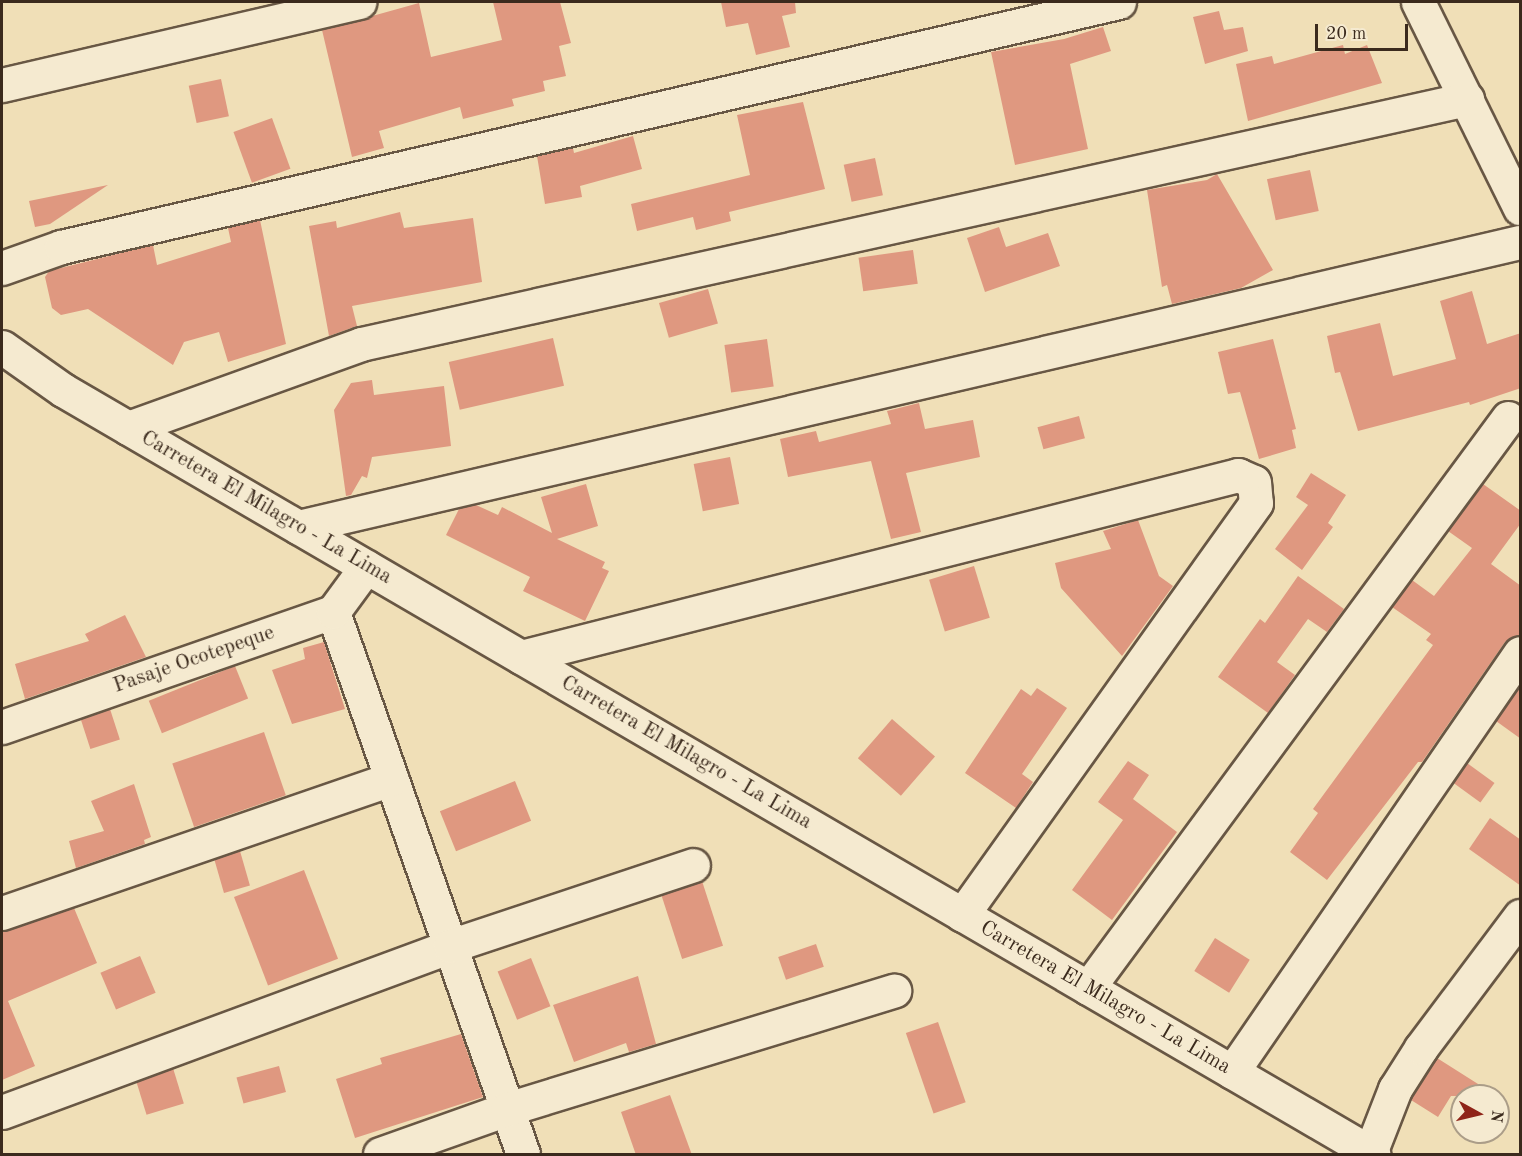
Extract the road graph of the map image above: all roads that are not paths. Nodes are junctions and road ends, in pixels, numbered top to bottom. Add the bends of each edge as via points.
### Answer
1 (360, 2) edge
2 (1119, 2) edge
3 (1418, 2) edge
4 (2, 85) edge
5 (1467, 99) junction
6 (1521, 208) edge
7 (1521, 242) edge
8 (2, 268) edge
9 (2, 347) edge
10 (1508, 418) dead end
11 (128, 428) junction
12 (298, 527) junction
13 (366, 567) junction
14 (333, 612) junction
15 (1521, 653) edge
16 (521, 657) junction
17 (2, 727) edge
18 (392, 779) junction
19 (693, 865) dead end
20 (2, 913) edge
21 (962, 915) junction
22 (1521, 916) edge
23 (450, 946) junction
24 (1088, 988) junction
25 (894, 991) dead end
26 (1232, 1072) junction
27 (507, 1109) junction
28 (2, 1112) edge
29 (1371, 1154) edge
30 (380, 1155) edge
31 (523, 1155) edge

1 - 4 street
2 - 8 street via 61,247
3 - 5 street
5 - 6 street
5 - 11 street via 361,344
7 - 12 street
9 - 11 street, Carretera El Milagro - La Lima
10 - 24 street
11 - 12 street, Carretera El Milagro - La Lima
12 - 13 street, Carretera El Milagro - La Lima
13 - 14 street
13 - 16 street, Carretera El Milagro - La Lima
14 - 17 street, Pasaje Ocotepeque
14 - 18 street
15 - 26 street
16 - 21 street, Carretera El Milagro - La Lima
16 - 21 street via 1238,475 1254,482 1256,503
18 - 20 street
18 - 23 street
19 - 23 street
21 - 24 street, Carretera El Milagro - La Lima
22 - 29 street via 1420,1048 1395,1089
23 - 27 street
23 - 28 street
24 - 26 street, Carretera El Milagro - La Lima
25 - 27 street
26 - 29 street, Carretera El Milagro - La Lima
27 - 30 street
27 - 31 street

